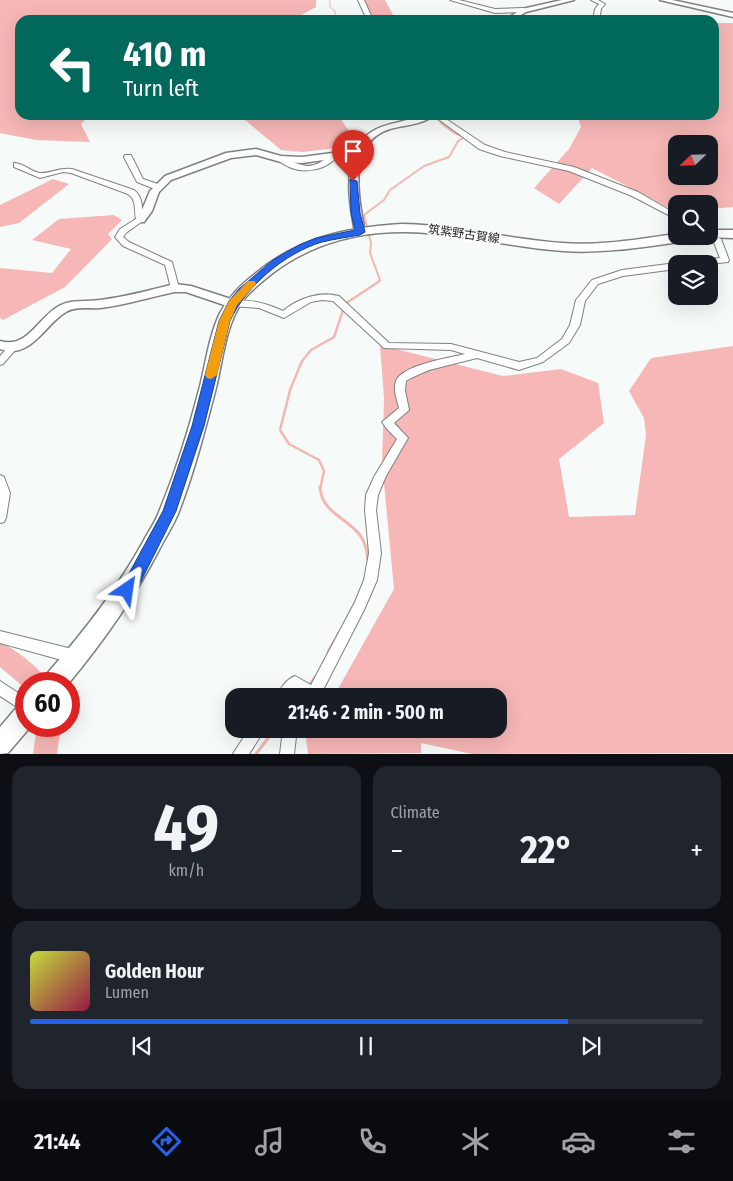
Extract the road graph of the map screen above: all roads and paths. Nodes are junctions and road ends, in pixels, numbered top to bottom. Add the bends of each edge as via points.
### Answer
1 (361, 0) edge
2 (453, 0) edge
3 (571, 0) edge
4 (594, 0) edge
5 (663, 0) edge
6 (524, 10) junction
7 (368, 15) edge
8 (516, 15) edge
9 (597, 15) edge
10 (733, 15) edge
11 (415, 120) edge
12 (443, 120) edge
13 (359, 152) junction
14 (128, 157) dead end
15 (17, 165) dead end
16 (158, 187) junction
17 (668, 213) edge
18 (140, 220) junction
19 (360, 232) junction
20 (733, 234) edge
21 (718, 235) edge
22 (668, 239) edge
23 (718, 242) edge
24 (718, 261) edge
25 (668, 267) edge
26 (175, 288) junction
27 (233, 304) junction
28 (0, 345) edge
29 (13, 347) junction
30 (479, 354) junction
31 (0, 362) edge
32 (0, 480) edge
33 (0, 518) edge
34 (0, 637) edge
35 (65, 669) edge
36 (0, 688) edge
37 (291, 688) edge
38 (303, 688) edge
39 (318, 688) edge
40 (15, 698) edge
41 (15, 727) edge
42 (252, 738) edge
43 (289, 738) edge
44 (0, 745) edge
45 (240, 754) edge
46 (287, 754) edge

1 - 7 street
2 - 6 street via 496,11
3 - 6 street
4 - 9 street via 602,4
5 - 10 street
6 - 8 street
11 - 13 street via 366,138
12 - 17 street via 482,147 579,172 635,194
13 - 16 street via 302,160 281,159 256,152 229,155 174,175
13 - 19 street via 353,181
14 - 16 street via 140,180
15 - 18 street via 40,176 72,171 131,192 137,195
16 - 18 street
18 - 26 street via 119,237 126,244 168,264
19 - 22 main road, 筑紫野古賀線 via 406,227 439,228 528,244 572,248
19 - 27 main road, 筑紫野古賀線 via 302,247 276,262
20 - 21 main road
23 - 24 street via 725,260
25 - 30 street via 622,273 595,282 581,300 575,325 566,341 540,360 519,366
26 - 27 street
26 - 29 street via 63,309 28,340
27 - 30 street via 249,302 267,306 284,315 294,305 328,296 336,298 387,346 451,347
27 - 35 main road, 筑紫野古賀線 via 225,321 198,426 169,511 136,577
28 - 29 street
29 - 31 street
30 - 39 street via 438,364 402,379 399,389 404,410 387,422 402,438 381,473 372,496 370,511 375,552 371,573 361,604
32 - 33 street via 4,492
34 - 35 street
36 - 40 street
37 - 38 street via 295,683
41 - 44 main road
42 - 45 street
43 - 46 street

